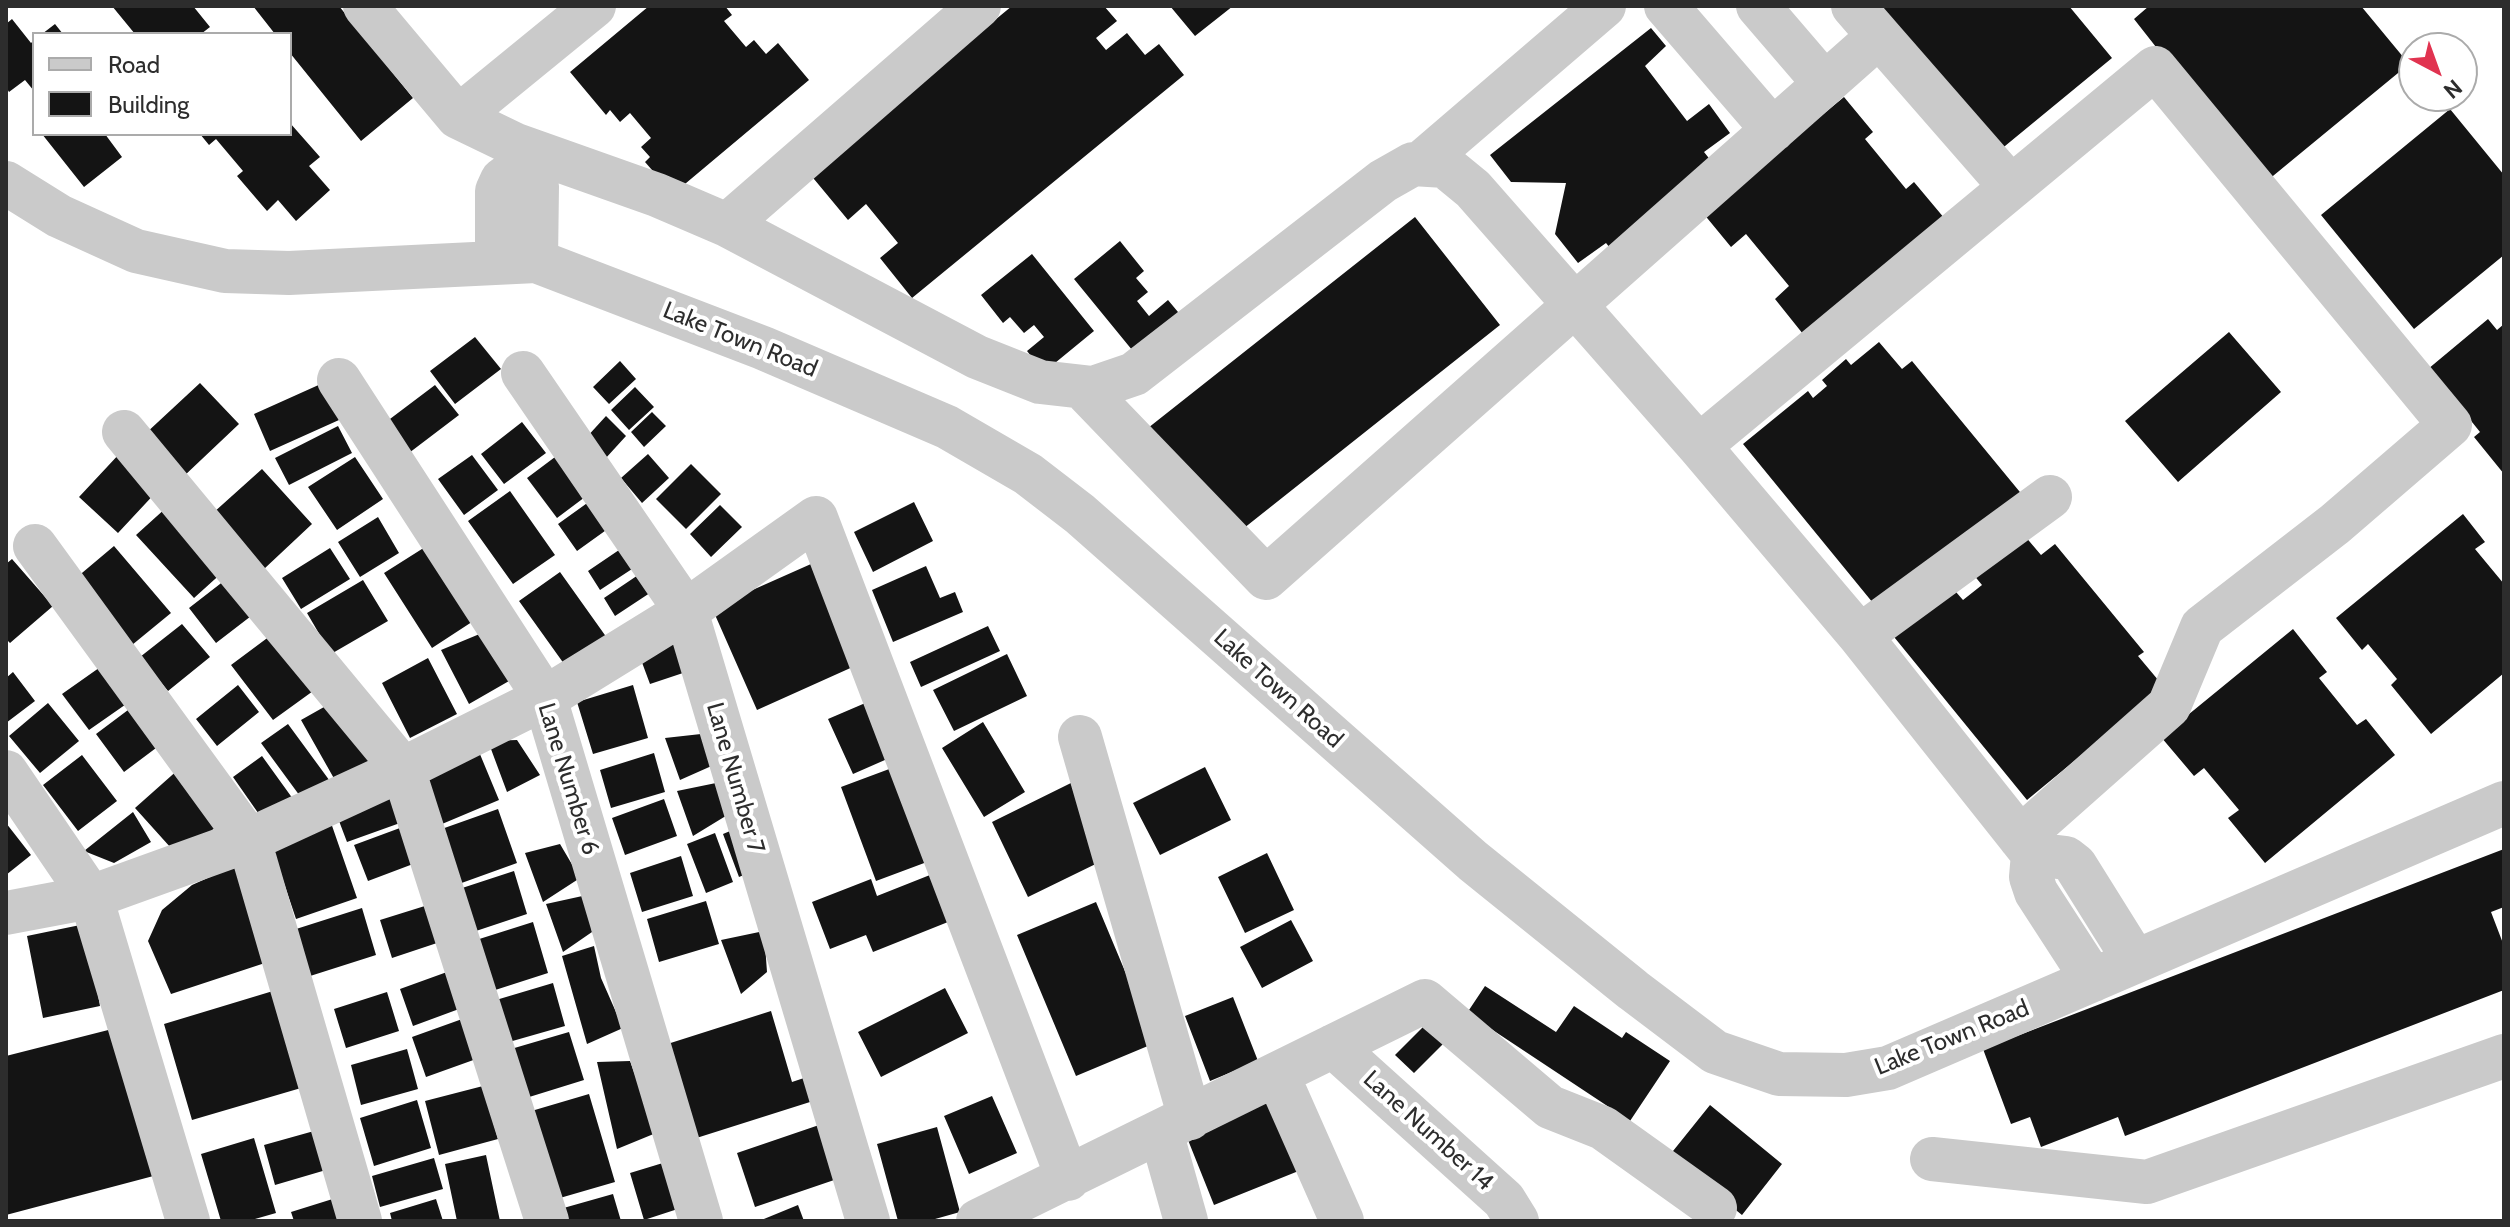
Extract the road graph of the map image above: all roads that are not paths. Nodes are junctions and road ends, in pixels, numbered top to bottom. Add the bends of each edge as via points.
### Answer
1 (365, 6) edge
2 (594, 6) edge
3 (979, 6) edge
4 (1604, 6) edge
5 (1666, 6) edge
6 (1758, 6) edge
7 (1866, 21) edge
8 (1825, 84) junction
9 (458, 117) junction
10 (1773, 130) junction
11 (517, 157) junction
12 (1420, 164) junction
13 (6, 183) edge
14 (2010, 186) junction
15 (727, 225) junction
16 (517, 261) junction
17 (1575, 305) junction
18 (523, 373) dead end
19 (339, 380) dead end
20 (1082, 387) junction
21 (124, 432) dead end
22 (1699, 446) junction
23 (2050, 497) dead end
24 (35, 546) dead end
25 (686, 611) junction
26 (1860, 636) junction
27 (545, 698) junction
28 (1080, 737) dead end
29 (403, 769) junction
30 (6, 772) edge
31 (2504, 803) edge
32 (249, 840) junction
33 (2027, 846) junction
34 (91, 897) junction
35 (6, 913) edge
36 (2135, 961) junction
37 (2093, 980) junction
38 (1333, 1046) junction
39 (2504, 1056) edge
40 (1277, 1074) junction
41 (1175, 1125) junction
42 (1932, 1159) dead end
43 (1068, 1179) junction
44 (1715, 1208) dead end
45 (1030, 1210) edge
46 (188, 1221) edge
47 (360, 1221) edge
48 (547, 1221) edge
49 (701, 1221) edge
50 (868, 1221) edge
51 (978, 1221) edge
52 (1186, 1221) edge
53 (1342, 1221) edge
54 (1517, 1221) edge

1 - 9 street
2 - 9 street
3 - 15 street
4 - 12 street
5 - 10 street
6 - 8 street
7 - 8 street
7 - 14 street
8 - 10 street
9 - 11 street
10 - 17 street
11 - 15 street via 657,195
11 - 16 street via 537,186
12 - 17 street via 1445,166 1473,189
12 - 20 street via 1383,181 1134,374
13 - 16 street, Lake Town Road via 59,216 136,251 225,271 289,273
14 - 22 street
14 - 33 street via 2155,68 2450,425 2335,524 2202,627 2169,706
15 - 20 street via 977,357 1040,382
16 - 37 street, Lake Town Road via 763,348 947,427 1028,474 1487,873 1715,1052 1779,1074 1846,1075 1888,1068
17 - 20 street via 1266,578
17 - 22 street
18 - 25 street, Lane Number 7
19 - 27 street, Lane Number 6
21 - 29 street
22 - 26 street
23 - 26 street
24 - 32 street
25 - 27 street
25 - 43 street via 816,518
25 - 50 street, Lane Number 7
26 - 33 street
27 - 29 street
27 - 49 street, Lane Number 6
28 - 41 street
29 - 32 street
29 - 48 street
30 - 34 street
31 - 36 street, Lake Town Road
32 - 34 street
32 - 47 street
33 - 36 street via 2075,865
33 - 37 street via 2036,892
34 - 35 street
34 - 46 street
36 - 37 street, Lake Town Road
38 - 40 street
38 - 44 street via 1425,1001 1550,1107 1603,1128
38 - 54 street, Lane Number 14 via 1504,1200
39 - 42 street via 2147,1182
40 - 41 street
40 - 53 street
41 - 43 street
41 - 52 street
43 - 45 street
45 - 51 street

